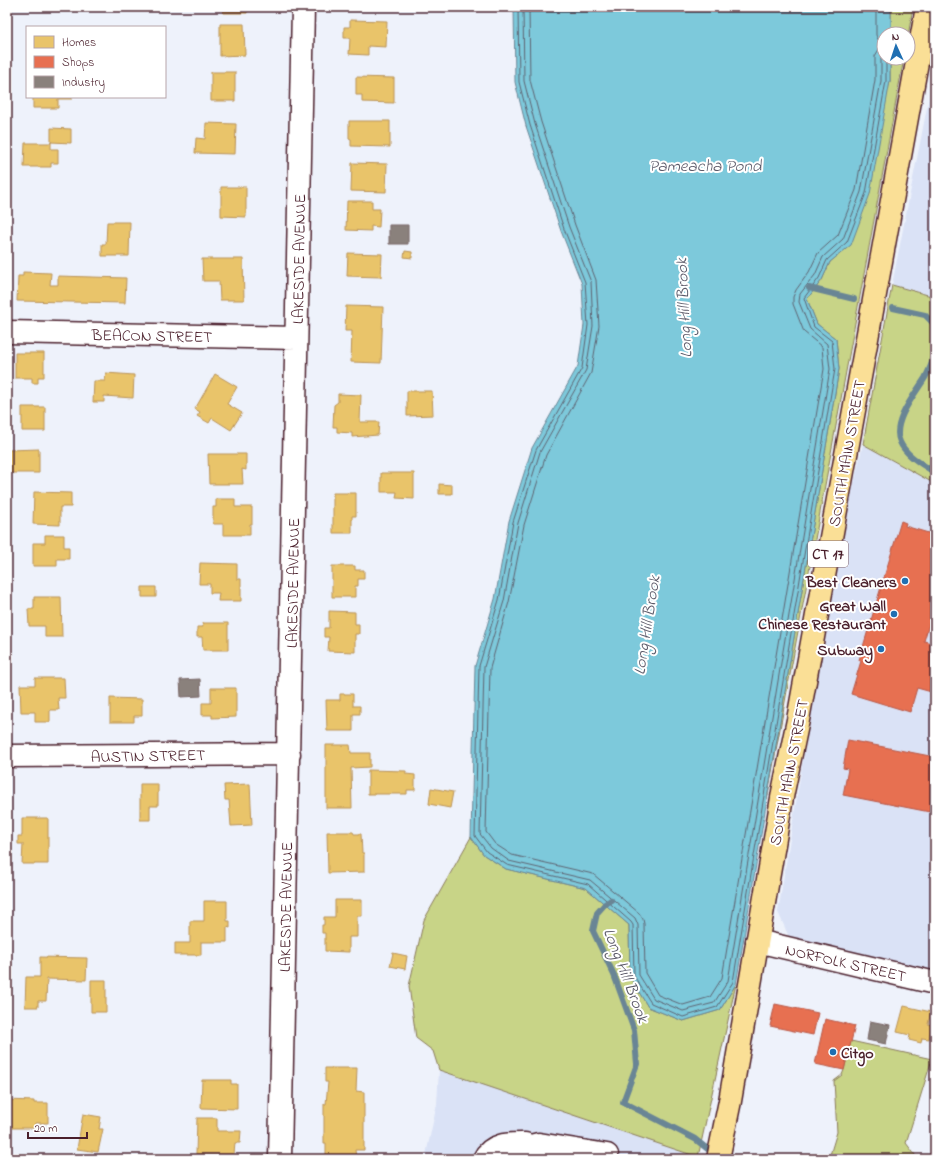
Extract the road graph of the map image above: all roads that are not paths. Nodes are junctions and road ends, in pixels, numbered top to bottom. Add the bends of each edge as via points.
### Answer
1 (303, 7) edge
2 (926, 7) edge
3 (928, 33) edge
4 (7, 332) edge
5 (296, 338) junction
6 (289, 754) junction
7 (7, 756) edge
8 (757, 941) junction
9 (935, 983) edge
10 (539, 1144) junction
11 (607, 1155) dead end
12 (280, 1159) edge
13 (484, 1159) edge
14 (507, 1159) edge
15 (718, 1159) edge

1 - 5 street, LAKESIDE AVENUE
2 - 3 main road, SOUTH MAIN STREET / CT 17
3 - 8 main road, SOUTH MAIN STREET / CT 17 via 783,792
4 - 5 street, BEACON STREET
5 - 6 street, LAKESIDE AVENUE
6 - 7 street, AUSTIN STREET
6 - 12 street, LAKESIDE AVENUE
8 - 9 street, NORFOLK STREET
8 - 15 main road, SOUTH MAIN STREET / CT 17
10 - 11 street
10 - 13 street via 501,1146 494,1148
10 - 14 street via 527,1147

